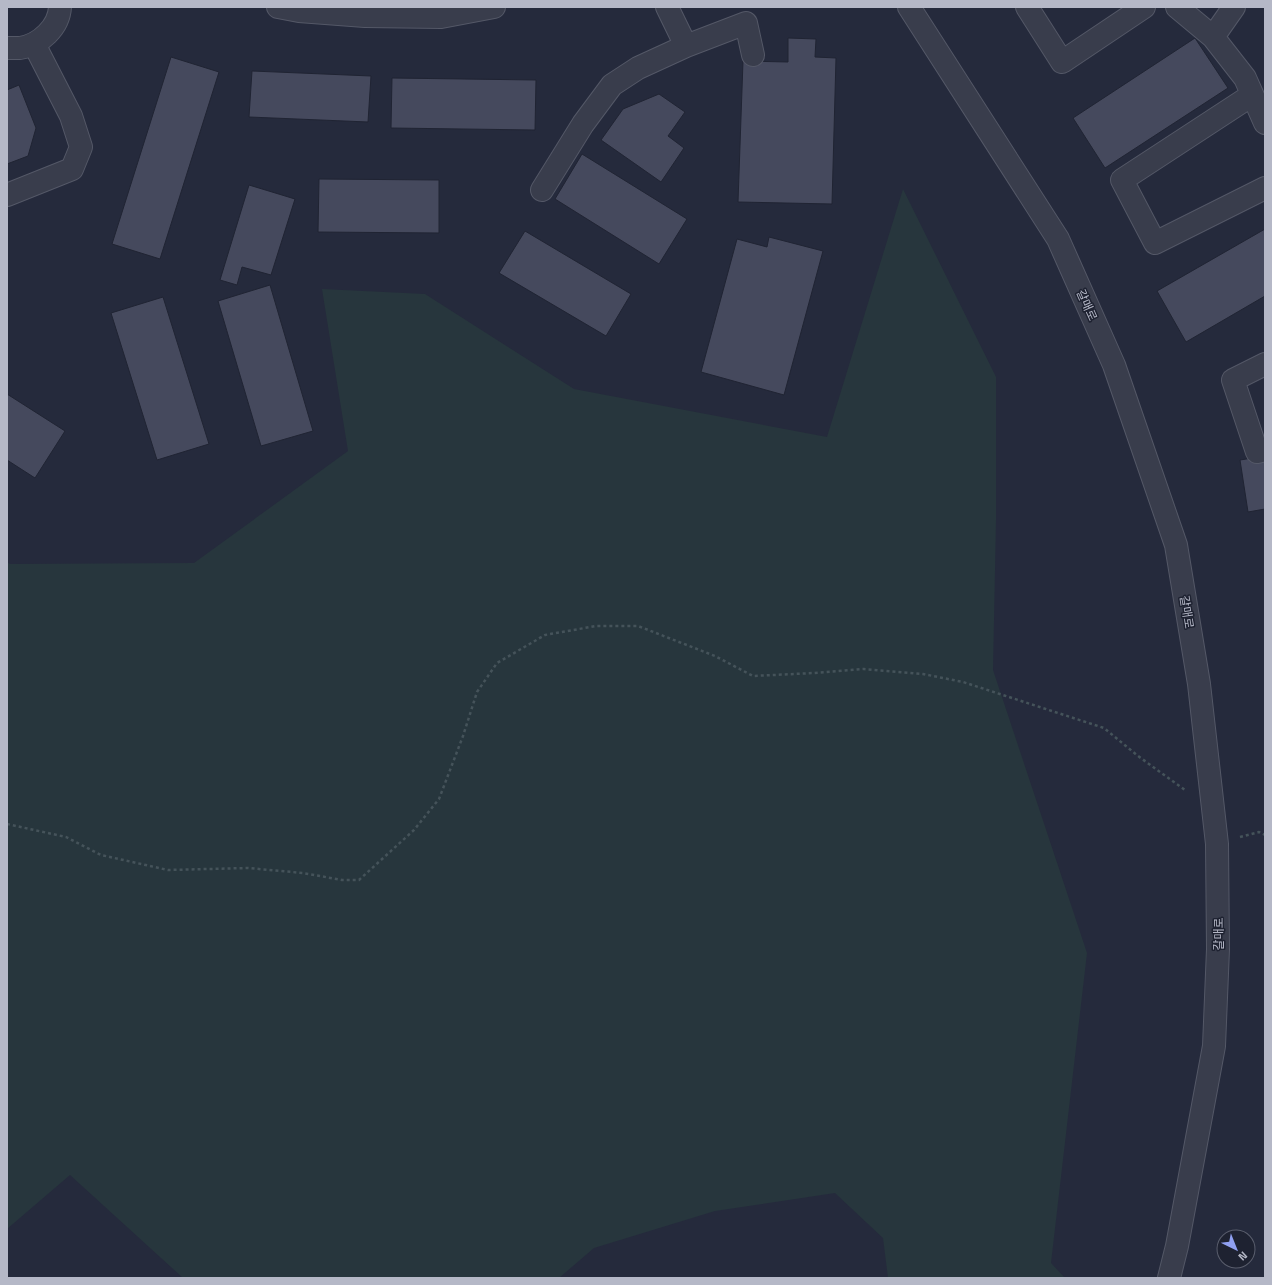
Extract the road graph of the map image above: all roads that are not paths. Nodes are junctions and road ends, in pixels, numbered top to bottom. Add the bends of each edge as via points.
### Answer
1 (60, 7) edge
2 (278, 7) edge
3 (494, 7) edge
4 (667, 7) edge
5 (909, 7) edge
6 (1027, 7) edge
7 (1144, 7) edge
8 (1177, 7) edge
9 (1234, 7) edge
10 (1213, 37) junction
11 (34, 44) junction
12 (686, 46) junction
13 (7, 48) edge
14 (753, 55) dead end
15 (1252, 95) junction
16 (1265, 123) edge
17 (1265, 188) edge
18 (542, 190) dead end
19 (7, 195) edge
20 (1265, 364) edge
21 (1265, 450) edge
22 (1169, 1278) edge

1 - 11 street via 55,24
2 - 3 street via 365,16 441,17
4 - 12 street
5 - 22 street, 갈매로 via 1058,239 1114,365 1176,545 1199,684 1213,809 1218,949 1214,1046
6 - 7 street via 1062,62
8 - 10 street
9 - 10 street
10 - 15 street via 1245,78
11 - 13 street
11 - 19 street via 71,116 81,147 72,169
12 - 14 street via 746,23
12 - 18 street via 638,68 612,85 583,124
15 - 16 street
15 - 17 street via 1122,180 1155,242
20 - 21 street via 1233,380 1257,452

